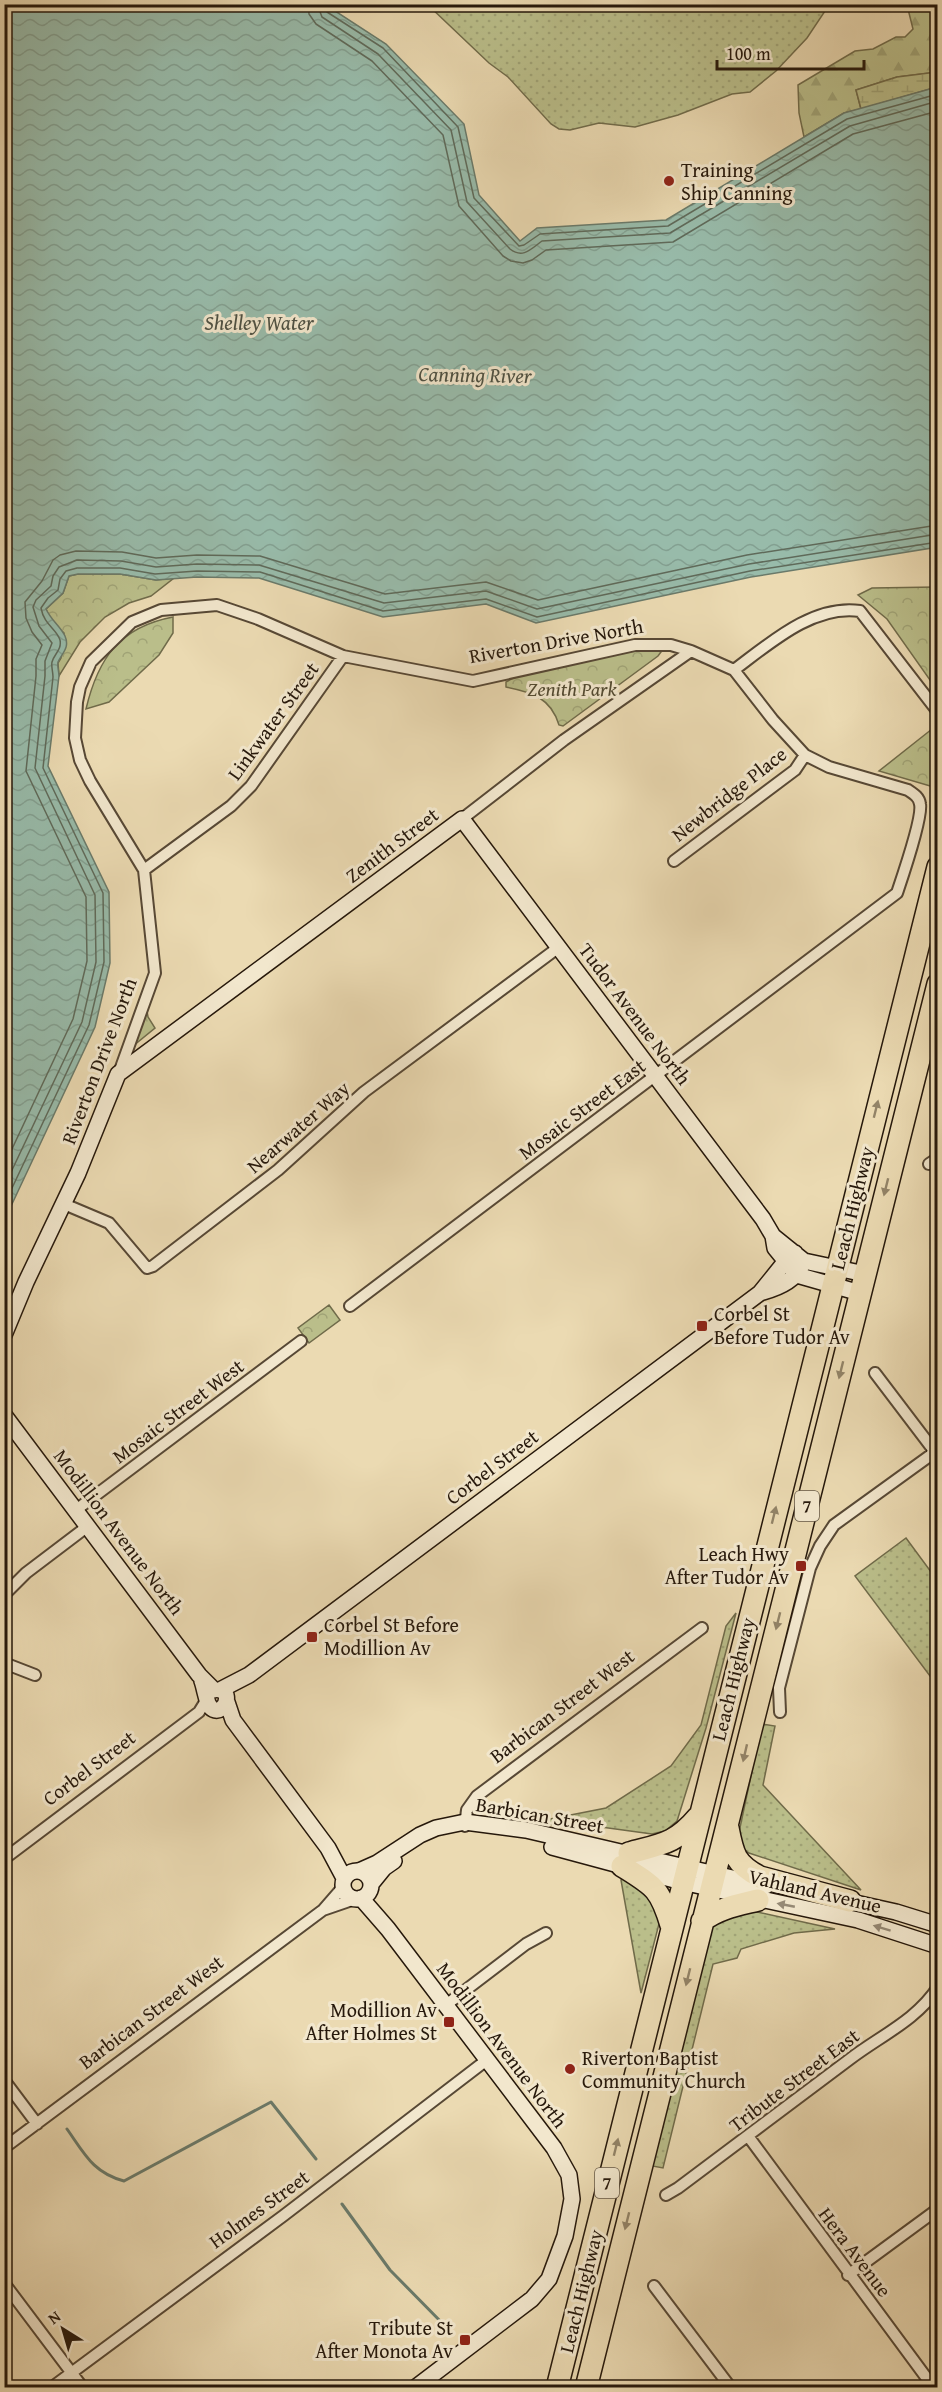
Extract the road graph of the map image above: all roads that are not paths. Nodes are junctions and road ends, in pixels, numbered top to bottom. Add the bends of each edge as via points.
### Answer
1 (691, 651) junction
2 (343, 656) junction
3 (734, 670) junction
4 (938, 712) edge
5 (805, 755) junction
6 (462, 819) junction
7 (674, 861) dead end
8 (938, 867) edge
9 (144, 870) junction
10 (559, 947) junction
11 (938, 984) edge
12 (118, 1074) junction
13 (656, 1077) junction
14 (64, 1204) junction
15 (795, 1259) junction
16 (797, 1275) junction
17 (834, 1277) junction
18 (862, 1284) junction
19 (760, 1293) junction
20 (350, 1306) dead end
21 (4, 1335) edge
22 (301, 1341) dead end
23 (875, 1373) dead end
24 (4, 1415) edge
25 (937, 1452) edge
26 (76, 1510) junction
27 (88, 1526) junction
28 (4, 1595) edge
29 (702, 1628) dead end
30 (4, 1663) edge
31 (35, 1675) dead end
32 (215, 1701) junction
33 (780, 1712) dead end
34 (698, 1817) junction
35 (727, 1824) junction
36 (465, 1826) junction
37 (4, 1859) edge
38 (626, 1859) junction
39 (684, 1875) junction
40 (350, 1877) junction
41 (712, 1882) junction
42 (364, 1893) junction
43 (758, 1900) junction
44 (850, 1901) junction
45 (323, 1910) junction
46 (702, 1921) junction
47 (671, 1925) junction
48 (938, 1925) edge
49 (546, 1933) dead end
50 (938, 1946) edge
51 (938, 1988) edge
52 (446, 2005) junction
53 (488, 2059) junction
54 (4, 2080) edge
55 (37, 2124) junction
56 (748, 2136) junction
57 (4, 2148) edge
58 (666, 2195) dead end
59 (938, 2209) edge
60 (848, 2275) junction
61 (4, 2283) edge
62 (654, 2286) dead end
63 (71, 2372) junction
64 (51, 2388) edge
65 (82, 2388) edge
66 (415, 2388) edge
67 (557, 2388) edge
68 (586, 2388) edge
69 (731, 2388) edge
70 (934, 2388) edge

1 - 2 street, Riverton Drive North via 671,645 635,645 473,681
1 - 3 street, Riverton Drive North
1 - 6 street, Zenith Street via 564,740
2 - 9 street, Linkwater Street via 251,786 231,806
2 - 9 street, Riverton Drive North via 217,605 177,607 149,614 132,622 91,662 80,687 75,738 90,781
3 - 4 street via 798,625 830,612 860,610
3 - 5 street
5 - 7 street, Newbridge Place via 795,770
5 - 13 street, Mosaic Street East via 916,796 921,805 897,893
6 - 10 street, Tudor Avenue North
6 - 12 street, Zenith Street
17 -> 8 highway, Leach Highway / 7
9 - 12 street, Riverton Drive North via 155,973
10 - 13 street, Tudor Avenue North
10 - 14 street, Nearwater Way via 364,1092 278,1170 153,1266 147,1268 108,1223
11 -> 18 highway, Leach Highway / 7
12 - 14 street, Riverton Drive North
13 - 15 street, Tudor Avenue North via 773,1236
13 - 20 street, Mosaic Street East
14 - 21 street, Riverton Drive North
15 - 16 street
15 - 17 street, Tudor Avenue North
15 - 19 street, Corbel Street
16 - 17 street, Tudor Avenue North
16 - 19 street, Corbel Street
17 - 18 street, Tudor Avenue North
34 -> 17 highway, Leach Highway / 7
18 -> 35 highway, Leach Highway / 7
19 - 32 street, Corbel Street
22 - 26 street, Mosaic Street West
23 - 25 street
24 - 26 street, Modillion Avenue North
25 - 33 street via 834,1525 820,1546 810,1568 779,1688
26 - 27 street, Modillion Avenue North
27 - 28 street via 26,1573
27 - 32 street, Modillion Avenue North
29 - 36 street, Barbican Street West via 477,1796 467,1810
30 - 31 street
32 - 37 street, Corbel Street
32 - 40 street, Modillion Avenue North
34 - 38 highway via 676,1838
34 - 39 highway, Leach Highway / 7
35 - 41 highway, Leach Highway / 7
35 - 44 highway via 733,1853 749,1871
36 - 38 street, Barbican Street
36 - 40 street, Barbican Street via 436,1828 420,1835
36 - 42 street, Barbican Street via 415,1846 384,1868
38 - 39 street, Barbican Street
38 - 47 highway via 659,1892
39 - 41 street, Vahland Avenue
39 - 47 highway, Leach Highway / 7
40 - 42 street via 347,1895
40 - 42 street via 369,1877
40 - 45 street, Barbican Street West
41 - 43 street, Vahland Avenue
41 - 44 street, Vahland Avenue
41 - 46 highway, Leach Highway / 7
42 - 45 street, Barbican Street West
42 - 52 street, Modillion Avenue North
43 - 46 highway via 721,1910
50 -> 43 street, Vahland Avenue via 858,1920
44 - 48 street, Vahland Avenue
45 - 55 street, Barbican Street West
46 -> 68 highway, Leach Highway / 7
67 -> 47 highway, Leach Highway / 7
49 - 52 street
51 - 56 street, Tribute Street East via 912,2016
52 - 53 street, Modillion Avenue North
53 - 63 street, Holmes Street
53 - 66 street, Modillion Avenue North via 564,2164 571,2191 565,2236 554,2270 538,2294
54 - 55 street
55 - 57 street, Barbican Street West
56 - 58 street, Tribute Street East
56 - 60 street, Hera Avenue
59 - 60 street
60 - 70 street, Hera Avenue
61 - 63 street
62 - 69 street
63 - 64 street, Holmes Street
63 - 65 street

